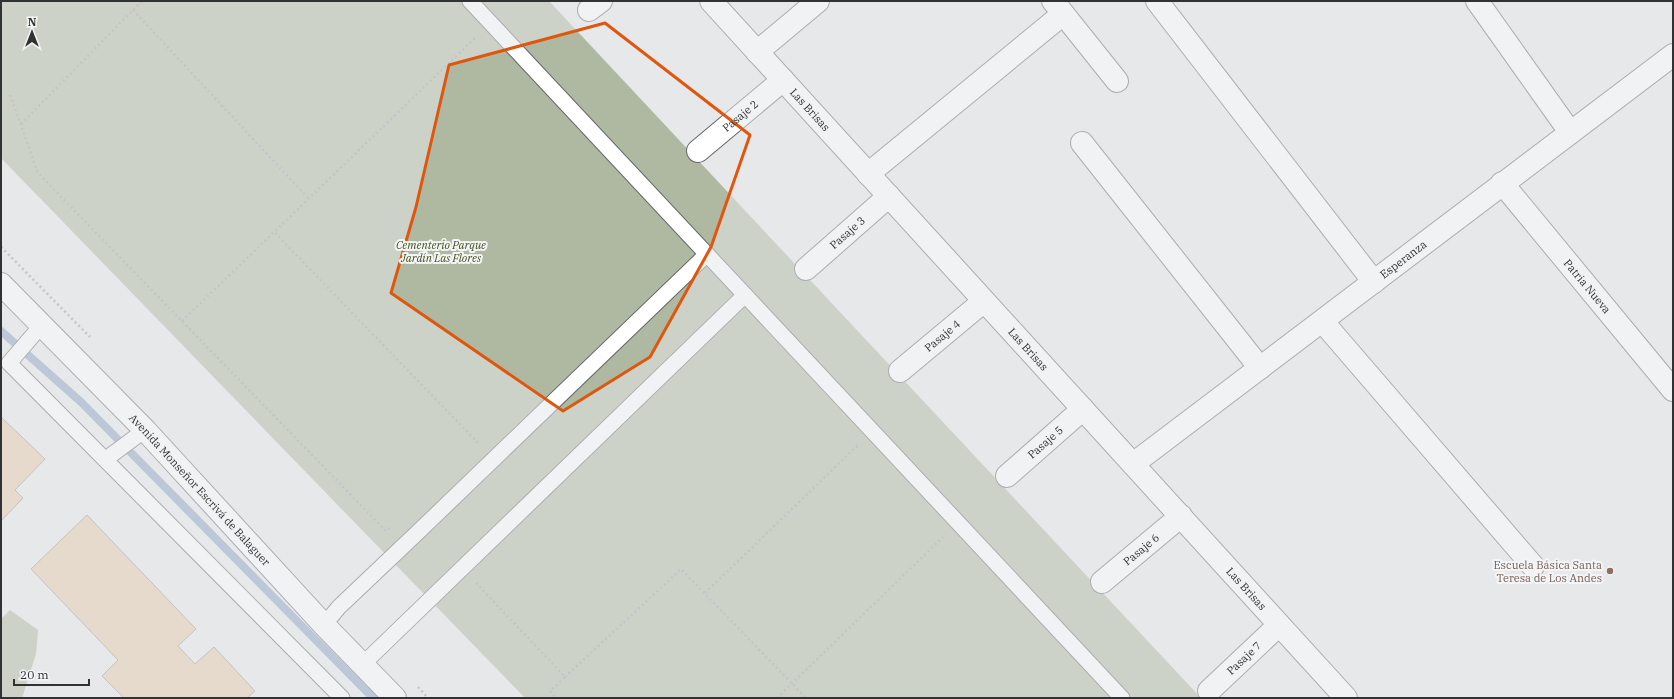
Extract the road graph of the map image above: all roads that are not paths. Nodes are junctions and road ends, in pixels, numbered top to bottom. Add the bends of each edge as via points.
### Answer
1 (470, 1) edge
2 (711, 1) edge
3 (818, 1) edge
4 (1158, 1) edge
5 (1477, 1) edge
6 (1058, 8) edge
7 (757, 52) junction
8 (1673, 55) edge
9 (782, 80) junction
10 (1117, 81) dead end
11 (1570, 132) junction
12 (1082, 143) dead end
13 (698, 151) dead end
14 (868, 174) junction
15 (1502, 183) junction
16 (889, 196) junction
17 (707, 254) junction
18 (806, 269) dead end
19 (1374, 282) junction
20 (1, 284) edge
21 (745, 295) junction
22 (984, 301) junction
23 (1323, 322) junction
24 (41, 326) junction
25 (1260, 368) junction
26 (900, 370) dead end
27 (1673, 390) edge
28 (1083, 410) junction
29 (145, 430) junction
30 (106, 459) junction
31 (1133, 464) junction
32 (1007, 476) dead end
33 (1181, 516) junction
34 (1533, 566) dead end
35 (1102, 582) dead end
36 (324, 625) junction
37 (1279, 625) junction
38 (362, 665) junction
39 (1209, 691) dead end
40 (342, 698) edge
41 (395, 698) edge
42 (1122, 698) edge
43 (1346, 698) edge

1 - 17 lane
2 - 7 street, Las Brisas
3 - 7 street
4 - 19 street
5 - 11 street
6 - 10 street
6 - 14 street
7 - 9 street, Las Brisas
8 - 11 street, Esperanza
9 - 13 street, Pasaje 2
9 - 14 street, Las Brisas
11 - 15 street, Esperanza
12 - 25 street
14 - 16 street, Las Brisas
15 - 19 street, Esperanza
15 - 27 street, Patria Nueva
16 - 18 street, Pasaje 3
16 - 22 street, Las Brisas
17 - 21 lane
17 - 36 lane via 339,607
19 - 23 street, Esperanza
20 - 24 street, Avenida Monseñor Escrivá de Balaguer
21 - 38 lane
21 - 42 lane
22 - 26 street, Pasaje 4
22 - 28 street, Las Brisas
23 - 25 street, Esperanza
23 - 34 street
24 - 29 street, Avenida Monseñor Escrivá de Balaguer
24 - 30 lane via 9,363
25 - 31 street, Esperanza
28 - 31 street, Las Brisas
28 - 32 street, Pasaje 5
29 - 30 lane
29 - 36 street, Avenida Monseñor Escrivá de Balaguer
30 - 40 lane
31 - 33 street, Las Brisas
33 - 35 street, Pasaje 6
33 - 37 street, Las Brisas
36 - 38 street, Avenida Monseñor Escrivá de Balaguer
37 - 39 street, Pasaje 7
37 - 43 street, Las Brisas
38 - 41 street, Avenida Monseñor Escrivá de Balaguer

